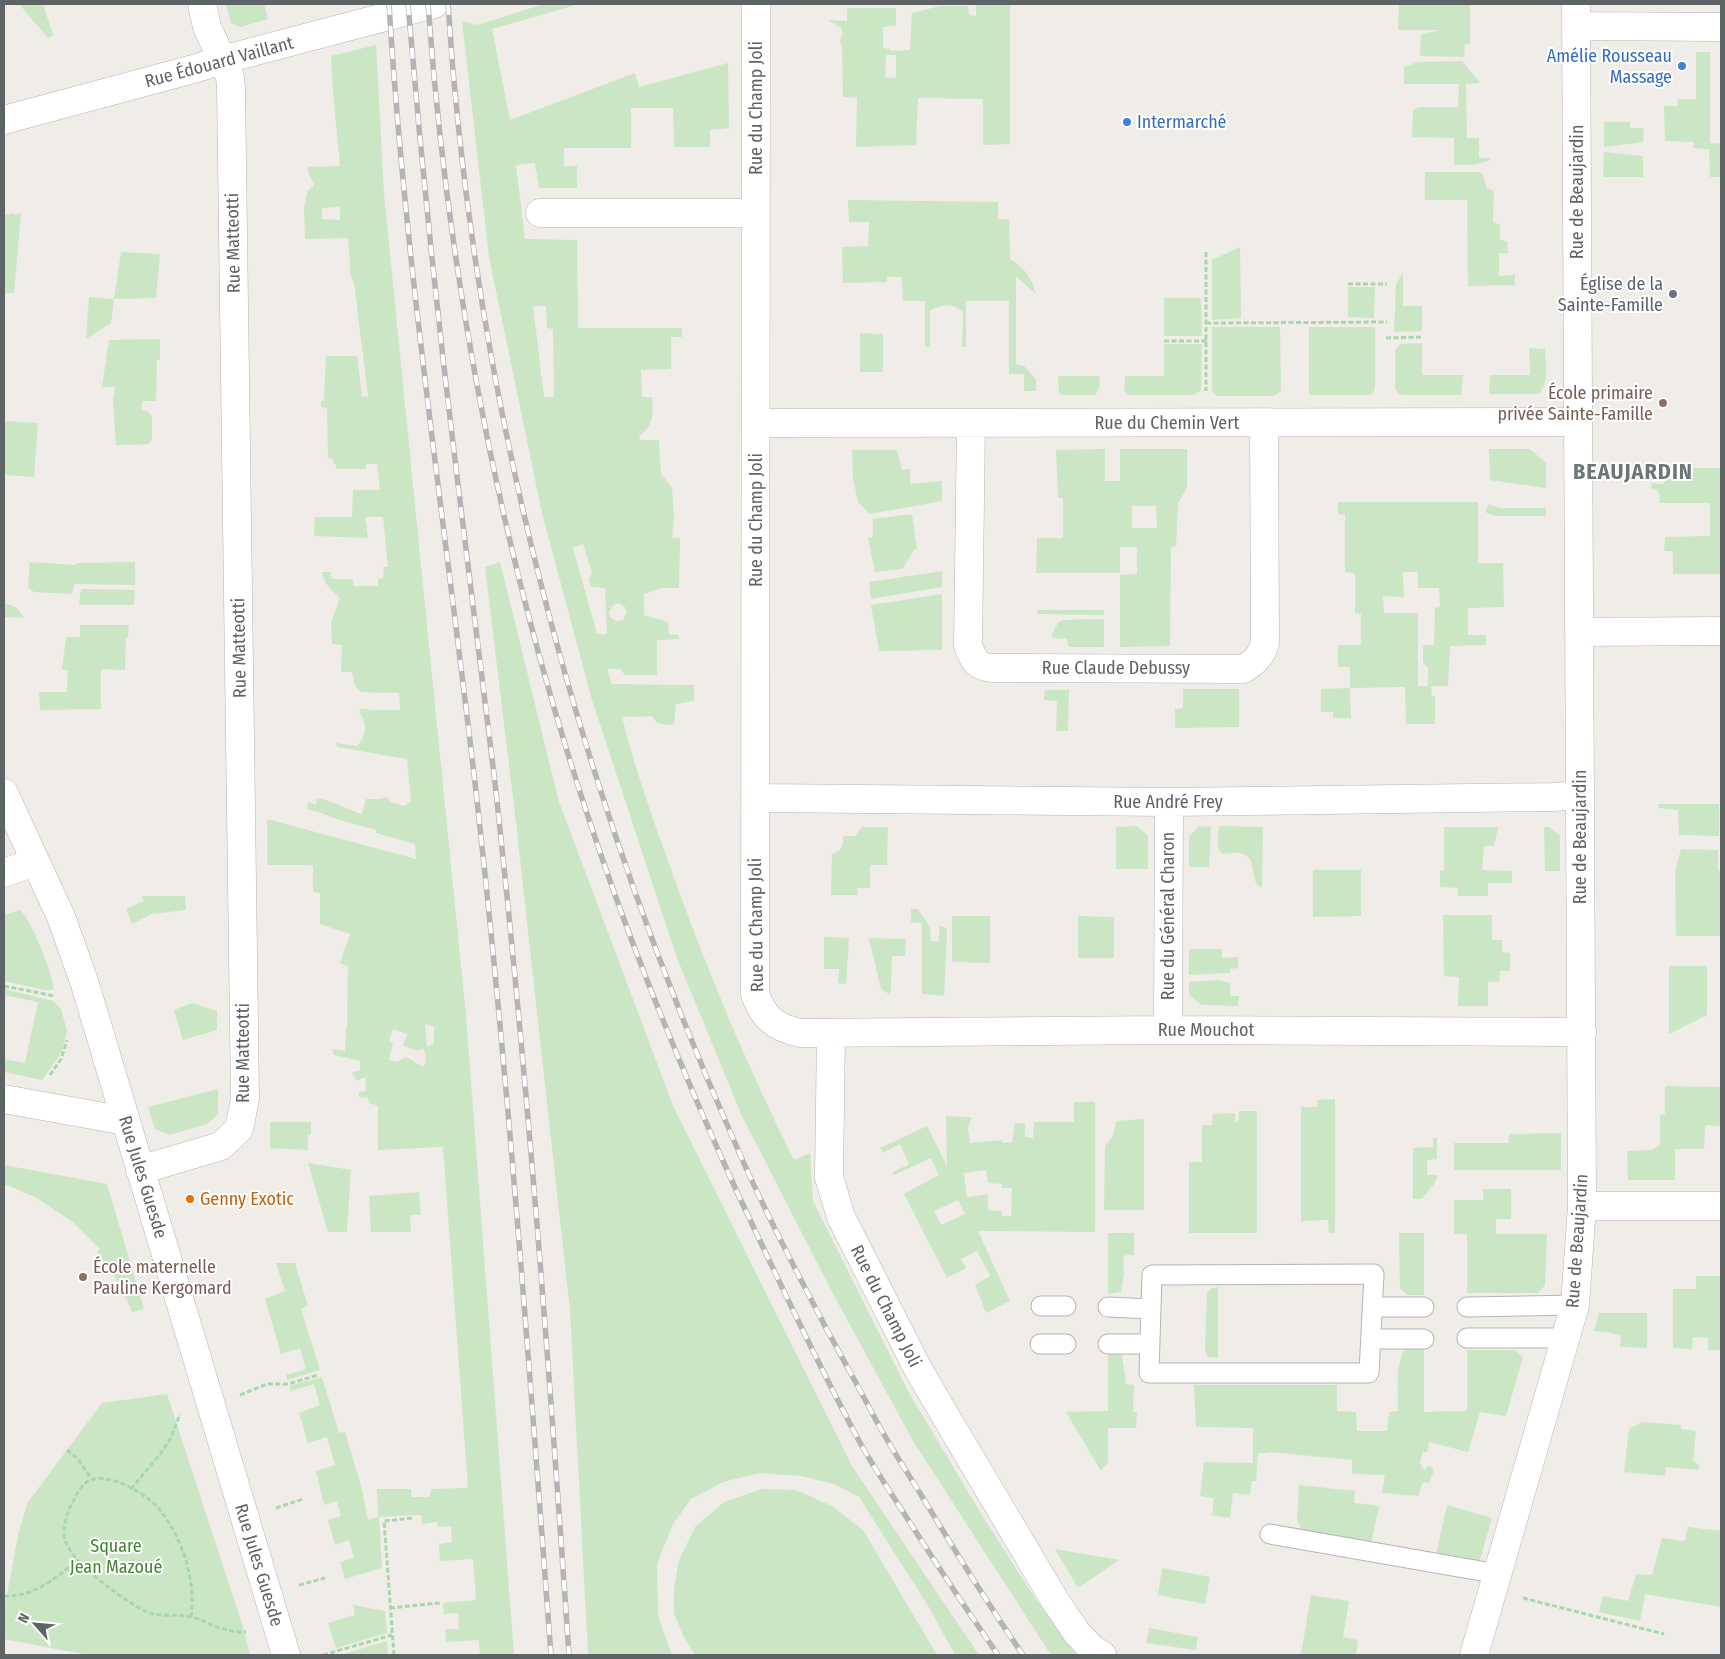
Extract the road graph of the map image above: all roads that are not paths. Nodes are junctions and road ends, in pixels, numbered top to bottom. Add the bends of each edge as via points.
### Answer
1 (202, 4) edge
2 (434, 4) edge
3 (756, 4) edge
4 (1576, 15) edge
5 (1721, 27) edge
6 (222, 60) junction
7 (4, 120) edge
8 (540, 213) dead end
9 (756, 213) junction
10 (1578, 422) junction
11 (757, 423) junction
12 (971, 423) junction
13 (1264, 423) junction
14 (1721, 631) edge
15 (1579, 632) junction
16 (4, 793) edge
17 (1580, 795) junction
18 (755, 798) junction
19 (1169, 802) junction
20 (34, 862) junction
21 (4, 873) edge
22 (1168, 1030) junction
23 (1582, 1032) junction
24 (831, 1033) junction
25 (4, 1099) edge
26 (126, 1120) junction
27 (140, 1170) junction
28 (1582, 1206) junction
29 (1721, 1206) edge
30 (1575, 1305) junction
31 (1041, 1306) dead end
32 (1066, 1306) dead end
33 (1108, 1307) dead end
34 (1372, 1307) junction
35 (1424, 1307) dead end
36 (1467, 1307) dead end
37 (1151, 1309) junction
38 (1467, 1338) dead end
39 (1566, 1338) junction
40 (1372, 1339) junction
41 (1424, 1339) dead end
42 (1040, 1344) dead end
43 (1066, 1344) dead end
44 (1108, 1344) dead end
45 (1150, 1344) junction
46 (1270, 1534) dead end
47 (1498, 1574) junction
48 (286, 1655) edge
49 (1102, 1655) edge
50 (1474, 1655) edge

1 - 6 street, Rue Matteotti via 207,27
2 - 6 street, Rue Édouard Vaillant
3 - 9 street, Rue du Champ Joli
4 - 5 street
4 - 10 street, Rue de Beaujardin
6 - 7 street, Rue Édouard Vaillant
6 - 27 street, Rue Matteotti via 231,88 245,1099 239,1129 221,1146
8 - 9 street
9 - 11 street, Rue du Champ Joli
10 - 13 street, Rue du Chemin Vert
10 - 15 street, Rue de Beaujardin
11 - 12 street, Rue du Chemin Vert
11 - 18 street, Rue du Champ Joli
12 - 13 street, Rue du Chemin Vert
12 - 13 street, Rue Claude Debussy via 968,646 979,665 993,668 1243,668 1250,665 1263,652 1266,635
14 - 15 street
15 - 17 street, Rue de Beaujardin
16 - 20 street, Rue Jules Guesde
17 - 19 street, Rue André Frey
17 - 23 street, Rue de Beaujardin
18 - 19 street, Rue André Frey
18 - 24 street, Rue du Champ Joli via 755,994 765,1016 776,1025 800,1033
19 - 22 street, Rue du Général Charon
20 - 21 street
20 - 26 street, Rue Jules Guesde via 61,918 84,981
22 - 23 street, Rue Mouchot
22 - 24 street, Rue Mouchot
23 - 28 street, Rue de Beaujardin
24 - 49 street, Rue du Champ Joli via 829,1177 841,1216 918,1369 1054,1599 1077,1633
25 - 26 street
26 - 27 street, Rue Jules Guesde
27 - 48 street, Rue Jules Guesde
28 - 29 street
28 - 30 street, Rue de Beaujardin
30 - 36 lane
30 - 39 street, Rue de Beaujardin
31 - 32 lane
33 - 37 lane
34 - 35 lane
34 - 37 lane via 1374,1274 1152,1275
34 - 40 lane
37 - 45 lane
38 - 39 lane
39 - 47 street, Rue de Beaujardin
40 - 41 lane
40 - 45 lane via 1369,1373 1149,1373
42 - 43 lane
44 - 45 lane
46 - 47 lane
47 - 50 street, Rue de Beaujardin

